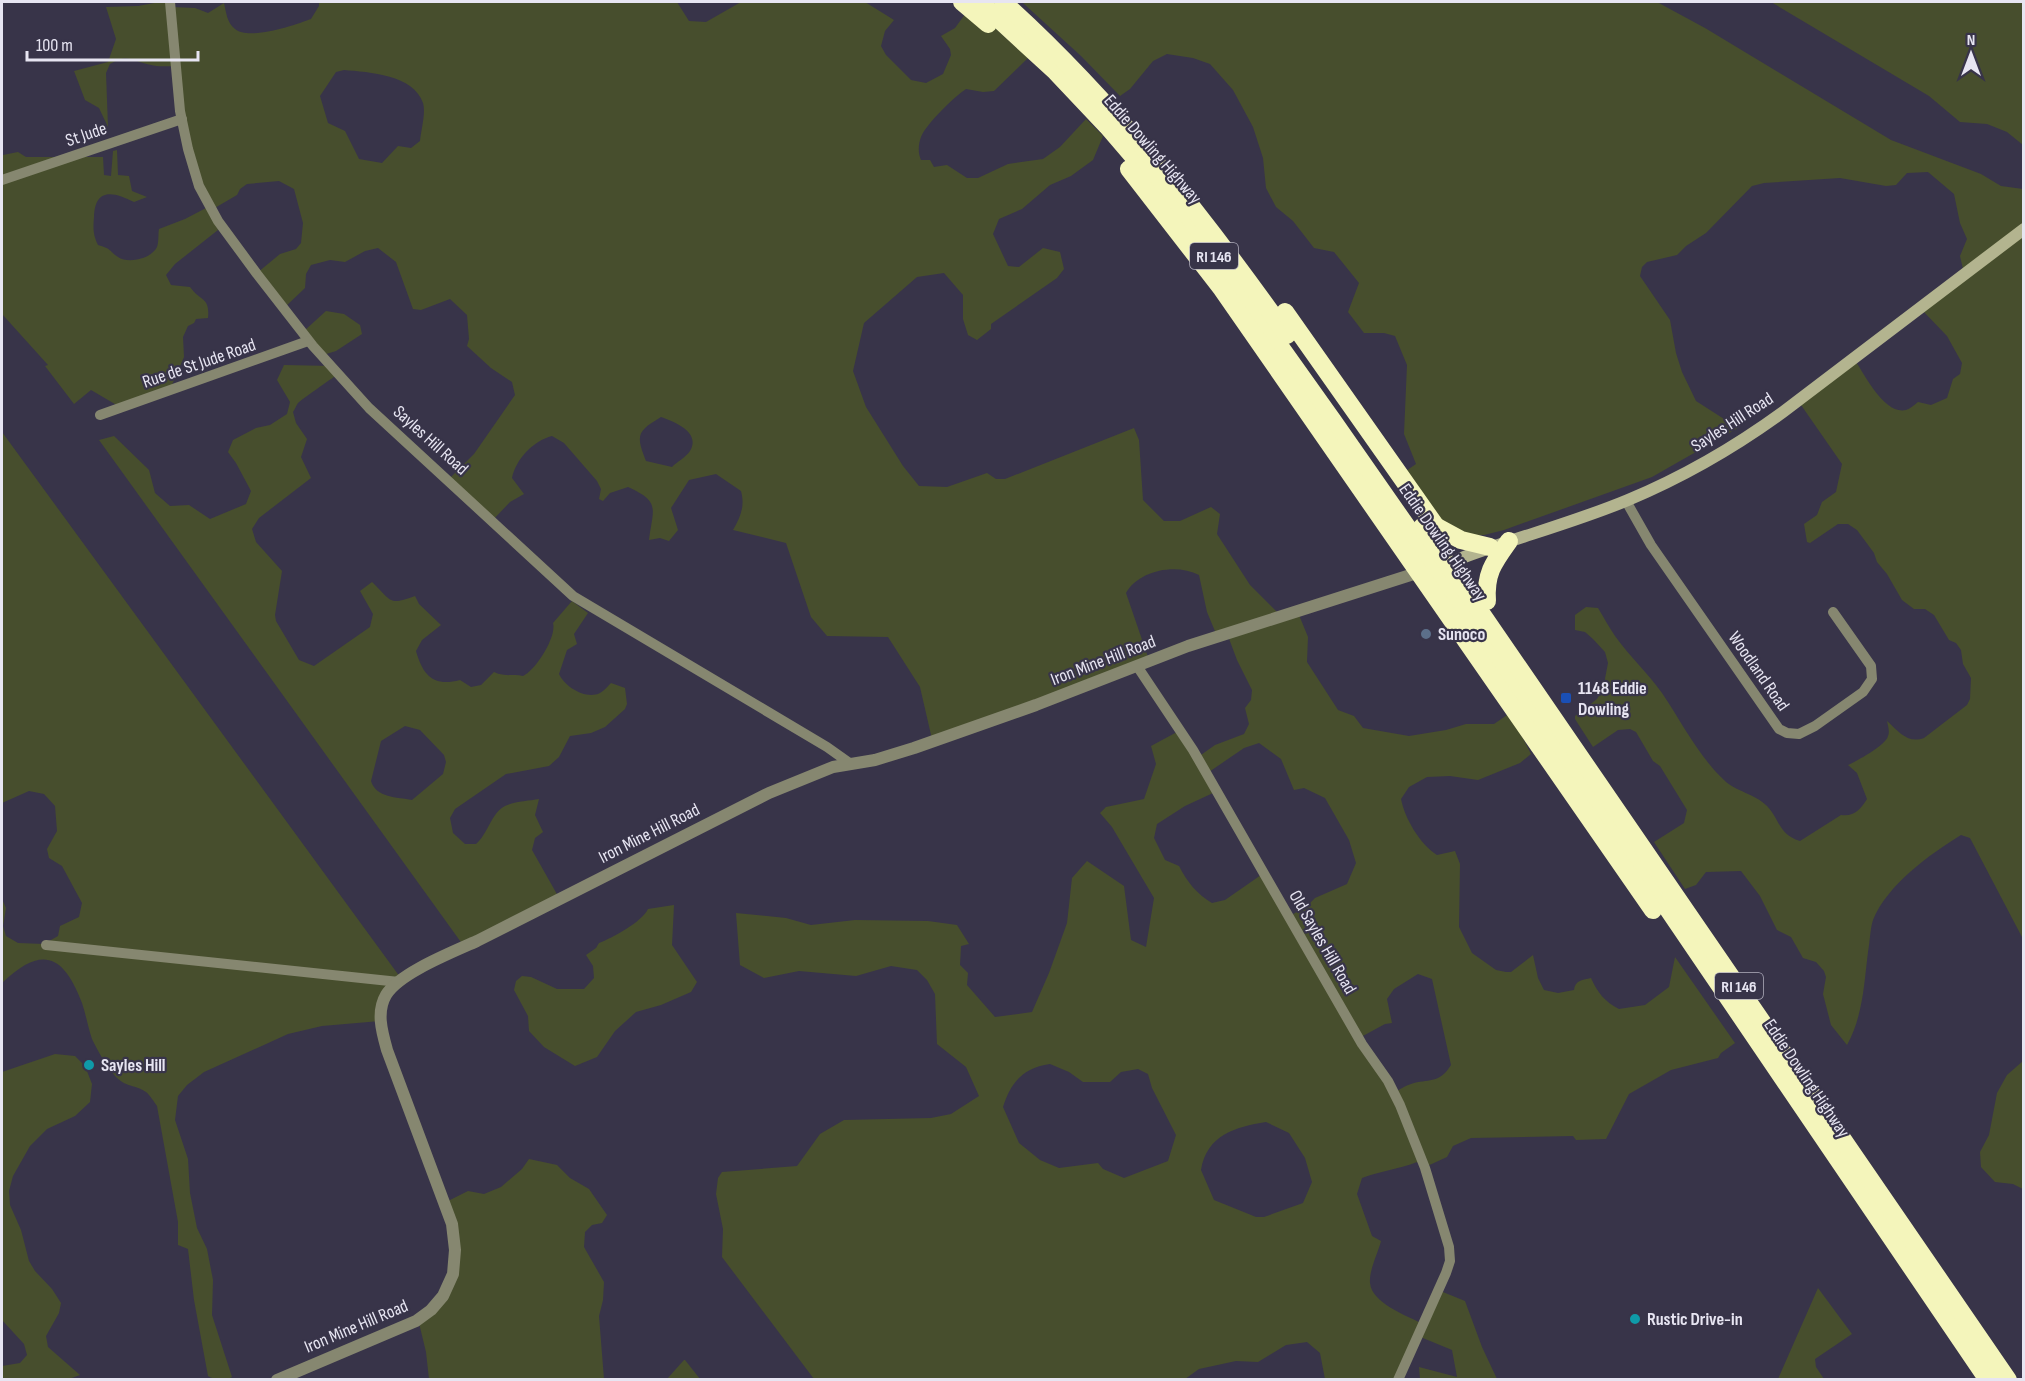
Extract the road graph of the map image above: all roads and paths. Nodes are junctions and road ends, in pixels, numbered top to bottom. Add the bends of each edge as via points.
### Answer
1 (170, 2) edge
2 (962, 2) edge
3 (980, 2) edge
4 (1003, 2) edge
5 (1018, 2) edge
6 (182, 119) junction
7 (2, 180) edge
8 (2024, 229) edge
9 (308, 341) junction
10 (100, 415) dead end
11 (1626, 501) junction
12 (1426, 532) junction
13 (1509, 541) junction
14 (1490, 547) junction
15 (1459, 559) junction
16 (1420, 572) junction
17 (1463, 596) junction
18 (1487, 601) junction
19 (1833, 612) dead end
20 (1137, 666) junction
21 (851, 764) junction
22 (46, 945) dead end
23 (399, 982) junction
24 (1917, 1276) junction
25 (277, 1380) edge
26 (1398, 1380) edge
27 (1988, 1380) edge
28 (2008, 1380) edge
29 (2023, 1380) edge

1 - 6 street, Sayles Hill Road
2 - 16 highway via 1058,90 1161,208
3 - 12 highway, Eddie Dowling Highway / RI 146 via 1072,88 1122,142 1179,210 1300,374
4 - 12 highway, Eddie Dowling Highway / RI 146 via 1102,99 1197,211
5 - 12 highway via 1080,61 1173,163 1254,267
6 - 7 street, St Jude
6 - 9 street, Sayles Hill Road via 193,171 208,204
8 - 11 main road, Sayles Hill Road via 1757,431 1676,478
9 - 10 street, Rue de St Jude Road
9 - 21 street, Sayles Hill Road via 369,408 573,596
11 - 13 main road, Sayles Hill Road
11 - 19 street, Woodland Road via 1658,555 1779,729 1787,734 1799,734 1815,726 1863,692 1872,679 1871,666
12 - 14 highway
12 - 15 highway
12 - 17 highway, Eddie Dowling Highway / RI 146
13 - 14 main road, Sayles Hill Road
13 - 18 highway via 1489,573
14 - 15 main road, Sayles Hill Road
15 - 16 street, Sayles Hill Road
15 - 18 highway
16 - 20 street, Iron Mine Hill Road
16 - 24 highway via 1855,1202
17 - 24 highway, Eddie Dowling Highway / RI 146
17 - 28 highway, Eddie Dowling Highway / RI 146
18 - 29 highway
20 - 21 street, Iron Mine Hill Road via 914,748
20 - 26 street, Old Sayles Hill Road via 1193,750 1362,1044 1388,1081 1425,1168 1450,1261
21 - 23 street, Iron Mine Hill Road via 833,767 769,793 429,963
22 - 23 street
23 - 25 street, Iron Mine Hill Road via 386,996 381,1029 452,1224 453,1274 443,1296 424,1316
24 - 27 highway, Eddie Dowling Highway / RI 146

